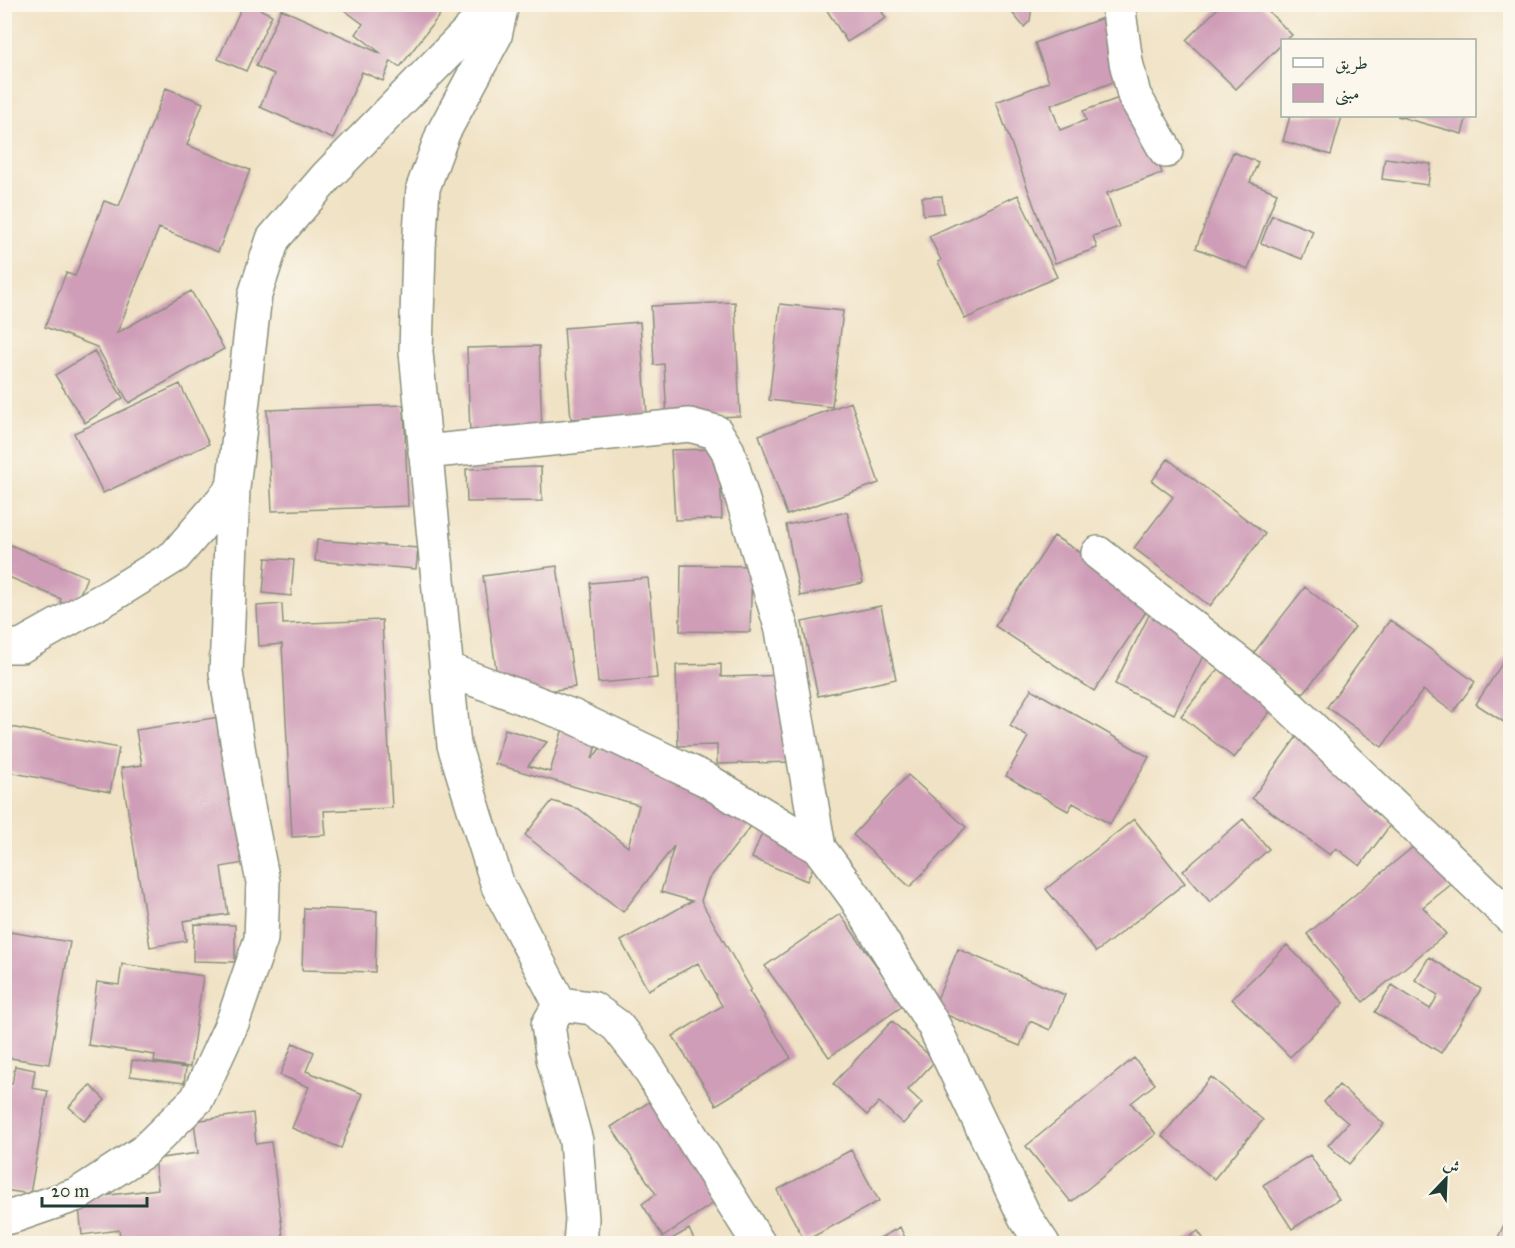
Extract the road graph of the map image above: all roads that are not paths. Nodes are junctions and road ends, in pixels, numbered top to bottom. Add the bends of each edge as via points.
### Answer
1 (495, 4) edge
2 (502, 4) edge
3 (1118, 4) edge
4 (1166, 151) dead end
5 (425, 453) junction
6 (234, 488) junction
7 (1098, 553) dead end
8 (4, 646) edge
9 (446, 669) junction
10 (819, 848) junction
11 (1510, 917) edge
12 (560, 1004) junction
13 (4, 1218) edge
14 (580, 1244) edge
15 (759, 1244) edge
16 (1043, 1244) edge

1 - 6 street via 327,176 273,239 255,295
2 - 5 street via 495,36 443,133 423,189 416,352
3 - 4 street via 1134,95
5 - 9 street
5 - 10 street via 690,425 716,432 728,451 782,630
6 - 8 street via 174,556 21,646
6 - 13 street via 226,673 263,882 261,939 233,1021 197,1099 143,1152 78,1194
7 - 11 street via 1267,685
9 - 10 street via 572,716 694,774
9 - 12 street via 454,745 498,886
10 - 16 street via 855,897 934,1026 1025,1217
12 - 14 street via 548,1025 576,1141
12 - 15 street via 592,1008 617,1026 642,1058

